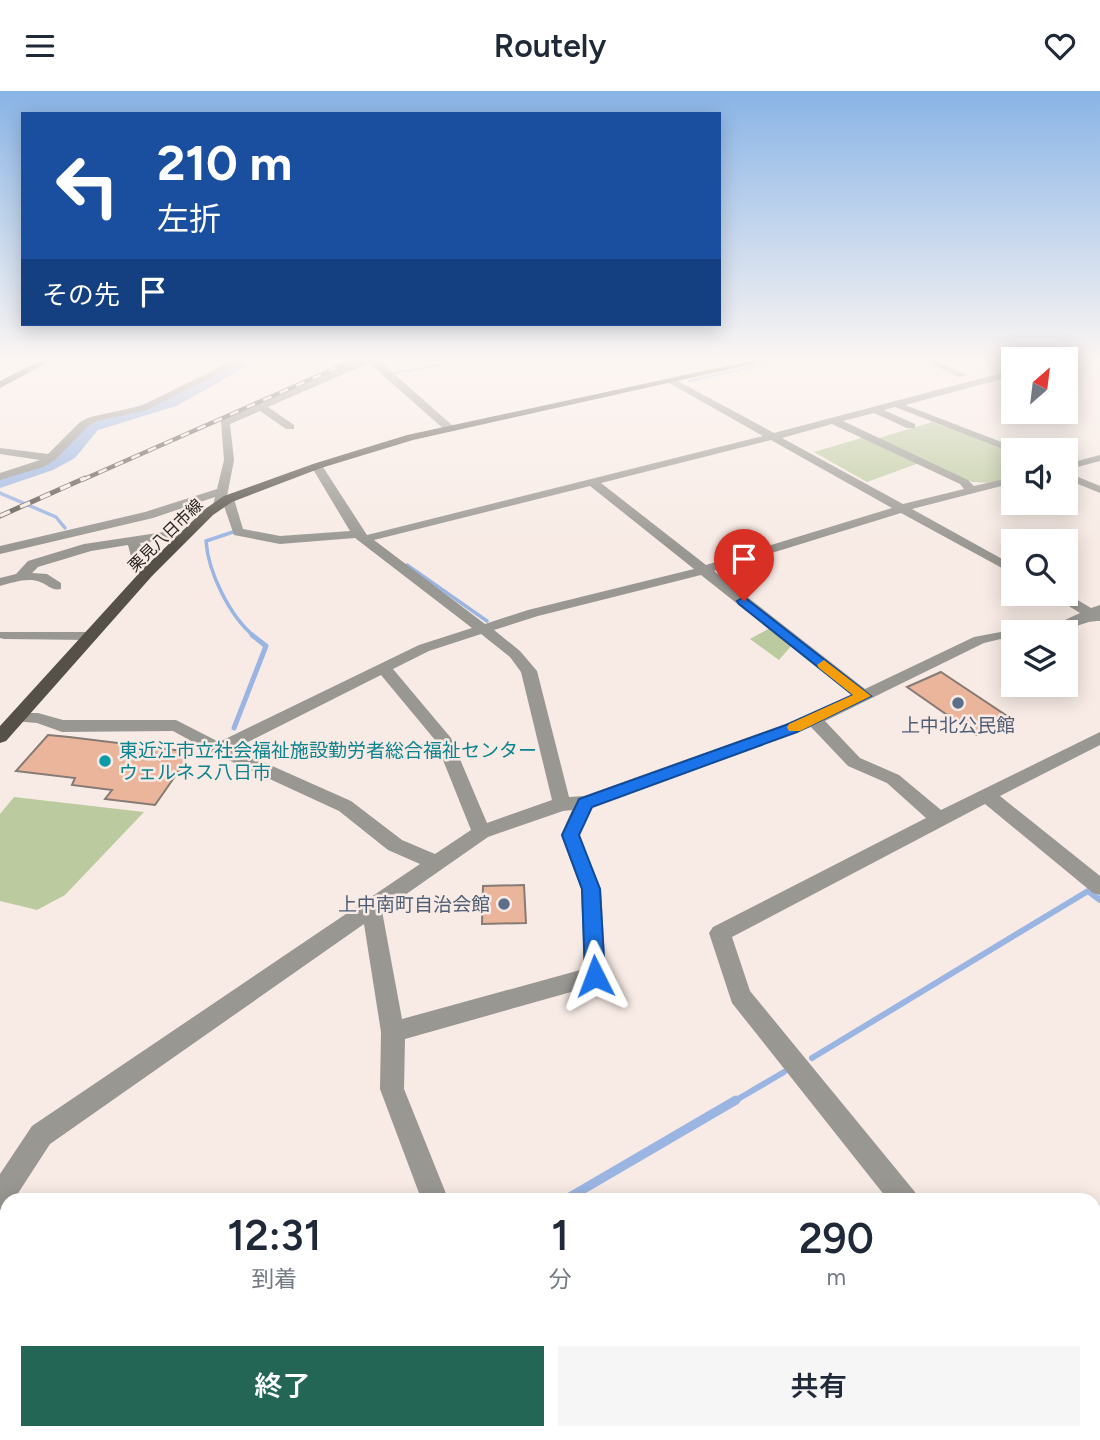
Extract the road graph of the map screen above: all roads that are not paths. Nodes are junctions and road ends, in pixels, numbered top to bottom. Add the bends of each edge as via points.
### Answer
1 (90, 421) edge
2 (222, 421) edge
3 (281, 421) edge
4 (441, 421) edge
5 (482, 421) edge
6 (743, 421) edge
7 (834, 421) joint
8 (900, 421) edge
9 (938, 421) edge
10 (911, 426) dead end
11 (290, 427) dead end
12 (449, 428) junction
13 (772, 437) junction
14 (1001, 445) edge
15 (0, 451) edge
16 (51, 458) junction
17 (1100, 458) edge
18 (1078, 464) edge
19 (317, 466) junction
20 (0, 477) edge
21 (1078, 480) edge
22 (591, 481) junction
23 (1001, 483) edge
24 (971, 490) junction
25 (1100, 490) edge
26 (223, 498) junction
27 (902, 508) junction
28 (361, 536) junction
29 (180, 540) junction
30 (133, 542) junction
31 (0, 550) edge
32 (1001, 563) edge
33 (704, 570) junction
34 (147, 573) junction
35 (21, 577) junction
36 (0, 582) edge
37 (56, 586) dead end
38 (1078, 604) edge
39 (1097, 613) edge
40 (1078, 620) edge
41 (483, 629) junction
42 (4, 635) dead end
43 (1001, 635) edge
44 (89, 636) junction
45 (383, 668) junction
46 (863, 696) junction
47 (19, 717) junction
48 (814, 720) junction
49 (0, 737) edge
50 (1100, 738) edge
51 (219, 750) junction
52 (986, 795) junction
53 (574, 804) junction
54 (939, 818) junction
55 (481, 832) junction
56 (434, 862) junction
57 (1100, 887) edge
58 (371, 907) junction
59 (393, 1032) junction
60 (3, 1188) edge
61 (433, 1193) edge
62 (900, 1193) edge

1 - 16 street
2 - 26 street via 229,460
3 - 11 street
4 - 12 street
5 - 12 main road, 栗見八日市線
6 - 13 street
7 - 13 street
7 - 24 street via 964,482
8 - 10 street
9 - 14 street
12 - 19 main road, 栗見八日市線
13 - 22 street
13 - 27 street
15 - 16 street
16 - 20 street
17 - 18 street
19 - 26 main road, 栗見八日市線
19 - 28 street
21 - 25 street
22 - 28 street
22 - 33 street
23 - 24 street
24 - 27 street
26 - 28 street via 238,532 280,540
26 - 29 main road, 栗見八日市線
26 - 31 street
27 - 32 street
27 - 33 street
28 - 41 street
29 - 30 street via 164,536
29 - 34 main road, 栗見八日市線
30 - 34 street via 141,569
30 - 35 street via 89,547 33,564
33 - 41 street
33 - 46 street
34 - 44 main road, 栗見八日市線
35 - 36 street
35 - 37 street via 42,577
38 - 39 street
39 - 40 street
41 - 45 street via 424,648
41 - 53 street via 529,671
42 - 44 street
43 - 46 street via 979,640
44 - 47 main road, 栗見八日市線
45 - 51 street
45 - 55 street via 443,738
46 - 48 street
47 - 49 main road, 栗見八日市線
47 - 51 street via 62,726 176,725
48 - 53 street
48 - 54 street via 854,762 893,779
50 - 52 street
51 - 56 street via 345,806 395,845
52 - 54 street
52 - 57 street
53 - 55 street
53 - 59 street via 570,835 591,889 595,976
54 - 62 street via 720,933 740,996
55 - 56 street
56 - 58 street
58 - 59 street
58 - 60 street via 41,1135
59 - 61 street via 392,1089

